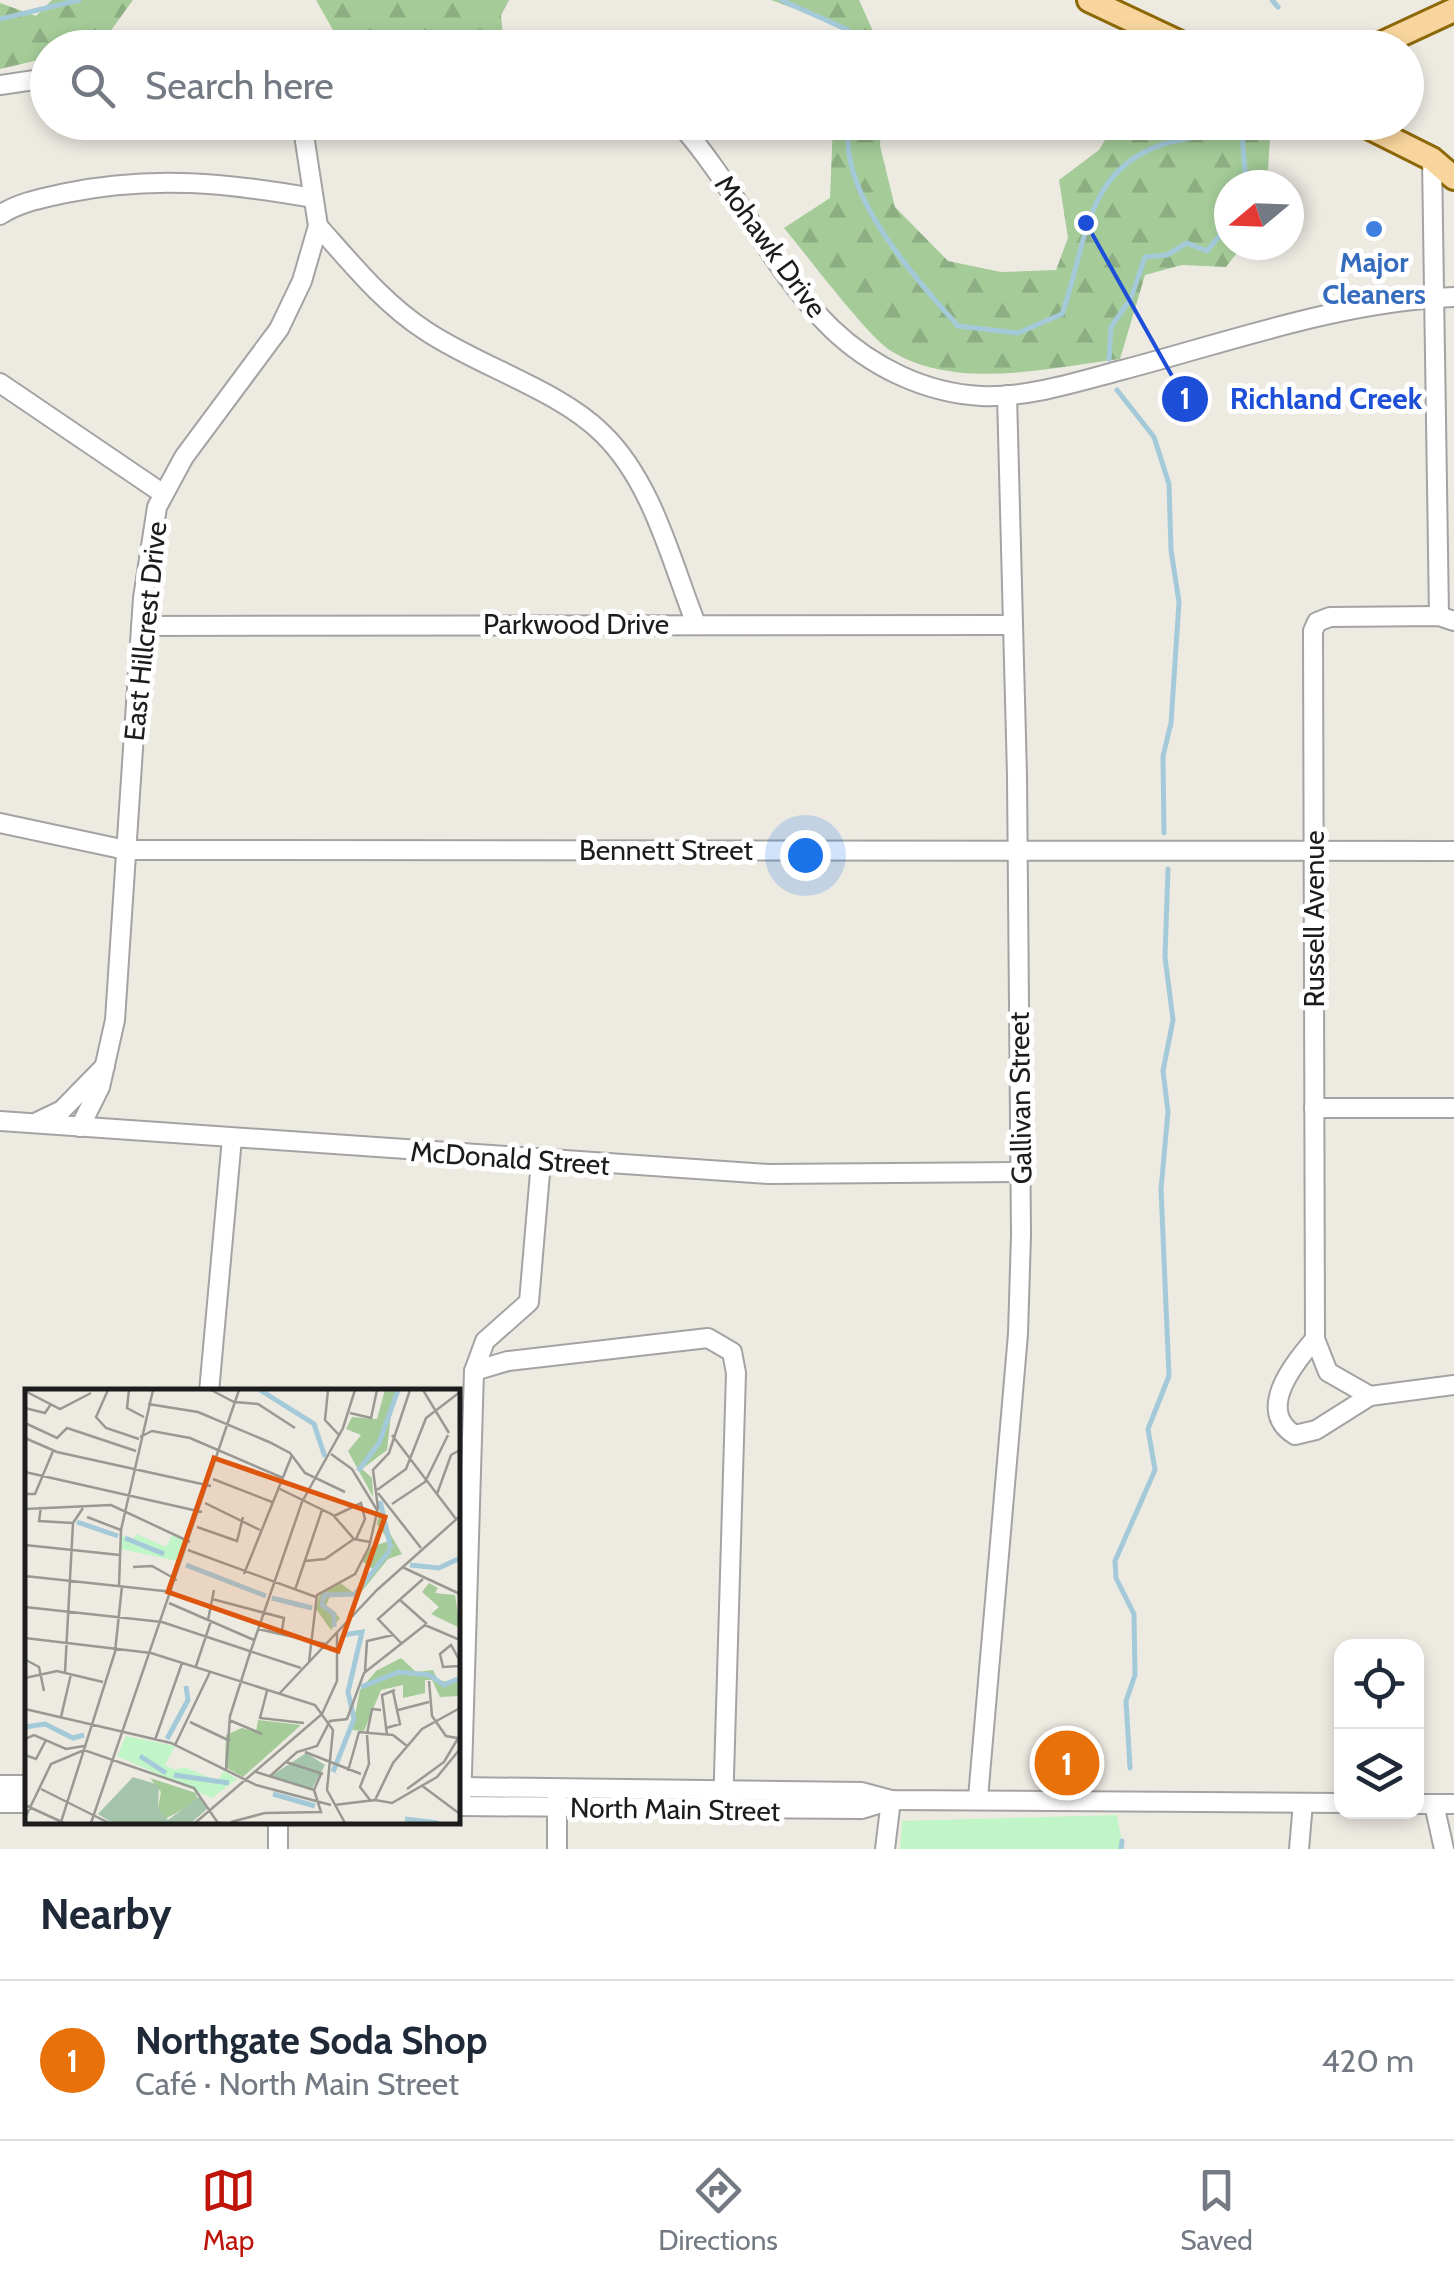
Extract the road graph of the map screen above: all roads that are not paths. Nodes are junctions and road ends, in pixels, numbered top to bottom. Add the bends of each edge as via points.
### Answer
1 (1089, 0) edge
2 (1444, 14) edge
3 (1153, 30) edge
4 (1410, 30) edge
5 (1424, 32) edge
6 (30, 81) edge
7 (0, 85) edge
8 (305, 140) edge
9 (694, 140) edge
10 (1400, 140) edge
11 (1443, 158) edge
12 (1454, 178) edge
13 (313, 198) junction
14 (0, 214) edge
15 (318, 226) junction
16 (1454, 297) edge
17 (1432, 298) junction
18 (0, 383) edge
19 (1007, 396) junction
20 (162, 493) junction
21 (1446, 618) edge
22 (696, 624) junction
23 (1010, 625) junction
24 (141, 626) junction
25 (0, 822) edge
26 (1018, 848) junction
27 (126, 850) junction
28 (1315, 851) junction
29 (1454, 851) edge
30 (105, 1065) junction
31 (1314, 1108) junction
32 (1454, 1108) edge
33 (0, 1121) edge
34 (34, 1124) junction
35 (80, 1128) junction
36 (232, 1138) junction
37 (541, 1161) junction
38 (1020, 1172) junction
39 (1315, 1340) junction
40 (474, 1372) junction
41 (1454, 1386) edge
42 (210, 1389) edge
43 (1370, 1396) junction
44 (460, 1768) edge
45 (558, 1787) junction
46 (722, 1788) junction
47 (460, 1796) edge
48 (460, 1796) edge
49 (978, 1798) junction
50 (891, 1800) junction
51 (1303, 1803) junction
52 (1334, 1803) edge
53 (1425, 1804) edge
54 (1454, 1804) edge
55 (557, 1808) junction
56 (723, 1809) junction
57 (557, 1849) edge
58 (885, 1849) edge
59 (1299, 1849) edge
60 (1444, 1849) edge

1 - 3 main road
2 - 4 main road
2 - 5 main road
6 - 7 street
8 - 13 street, East Hillcrest Drive
9 - 19 street, Mohawk Drive via 790,280 833,330 886,368 933,389
10 - 11 main road
11 - 12 main road
11 - 17 street
13 - 14 street via 174,179 83,190
13 - 15 street, East Hillcrest Drive
15 - 20 street, East Hillcrest Drive via 279,329
15 - 22 street via 379,294 426,331 605,436 638,480
16 - 17 street, Mohawk Drive
17 - 19 street, Mohawk Drive via 1330,316
17 - 21 street
18 - 20 street
19 - 23 street, Gallivan Street
20 - 24 street, East Hillcrest Drive
21 - 28 street, Russell Avenue via 1317,622
22 - 23 street, Parkwood Drive
22 - 24 street, Parkwood Drive
23 - 26 street, Gallivan Street
24 - 27 street, East Hillcrest Drive
25 - 27 street, Bennett Street
26 - 27 street, Bennett Street
26 - 28 street, Bennett Street
26 - 38 street, Gallivan Street
27 - 30 street, East Hillcrest Drive via 115,1020
28 - 29 street, Bennett Street
28 - 31 street, Russell Avenue
30 - 34 street via 62,1110
30 - 35 street, East Hillcrest Drive
31 - 32 street
31 - 39 street, Russell Avenue
33 - 34 street, McDonald Street
34 - 35 street, McDonald Street
35 - 36 street, McDonald Street
36 - 37 street, McDonald Street
36 - 42 street
37 - 38 street, McDonald Street via 768,1174
37 - 40 street via 529,1302 486,1342
38 - 49 street, Gallivan Street via 1018,1334
39 - 43 street via 1328,1372
39 - 43 street via 1283,1385 1278,1412 1286,1430 1304,1436
40 - 44 street
40 - 46 street via 508,1361 708,1338 732,1352
41 - 43 street
45 - 46 street, North Main Street
45 - 47 street, North Main Street
45 - 55 street
46 - 50 street, North Main Street via 861,1792
46 - 56 street
48 - 55 street, North Main Street
49 - 50 street, North Main Street
49 - 51 street, North Main Street
50 - 56 street, North Main Street via 862,1809
50 - 58 street
51 - 52 street, North Main Street
51 - 59 street
53 - 54 street
53 - 60 street
55 - 56 street, North Main Street
55 - 57 street

